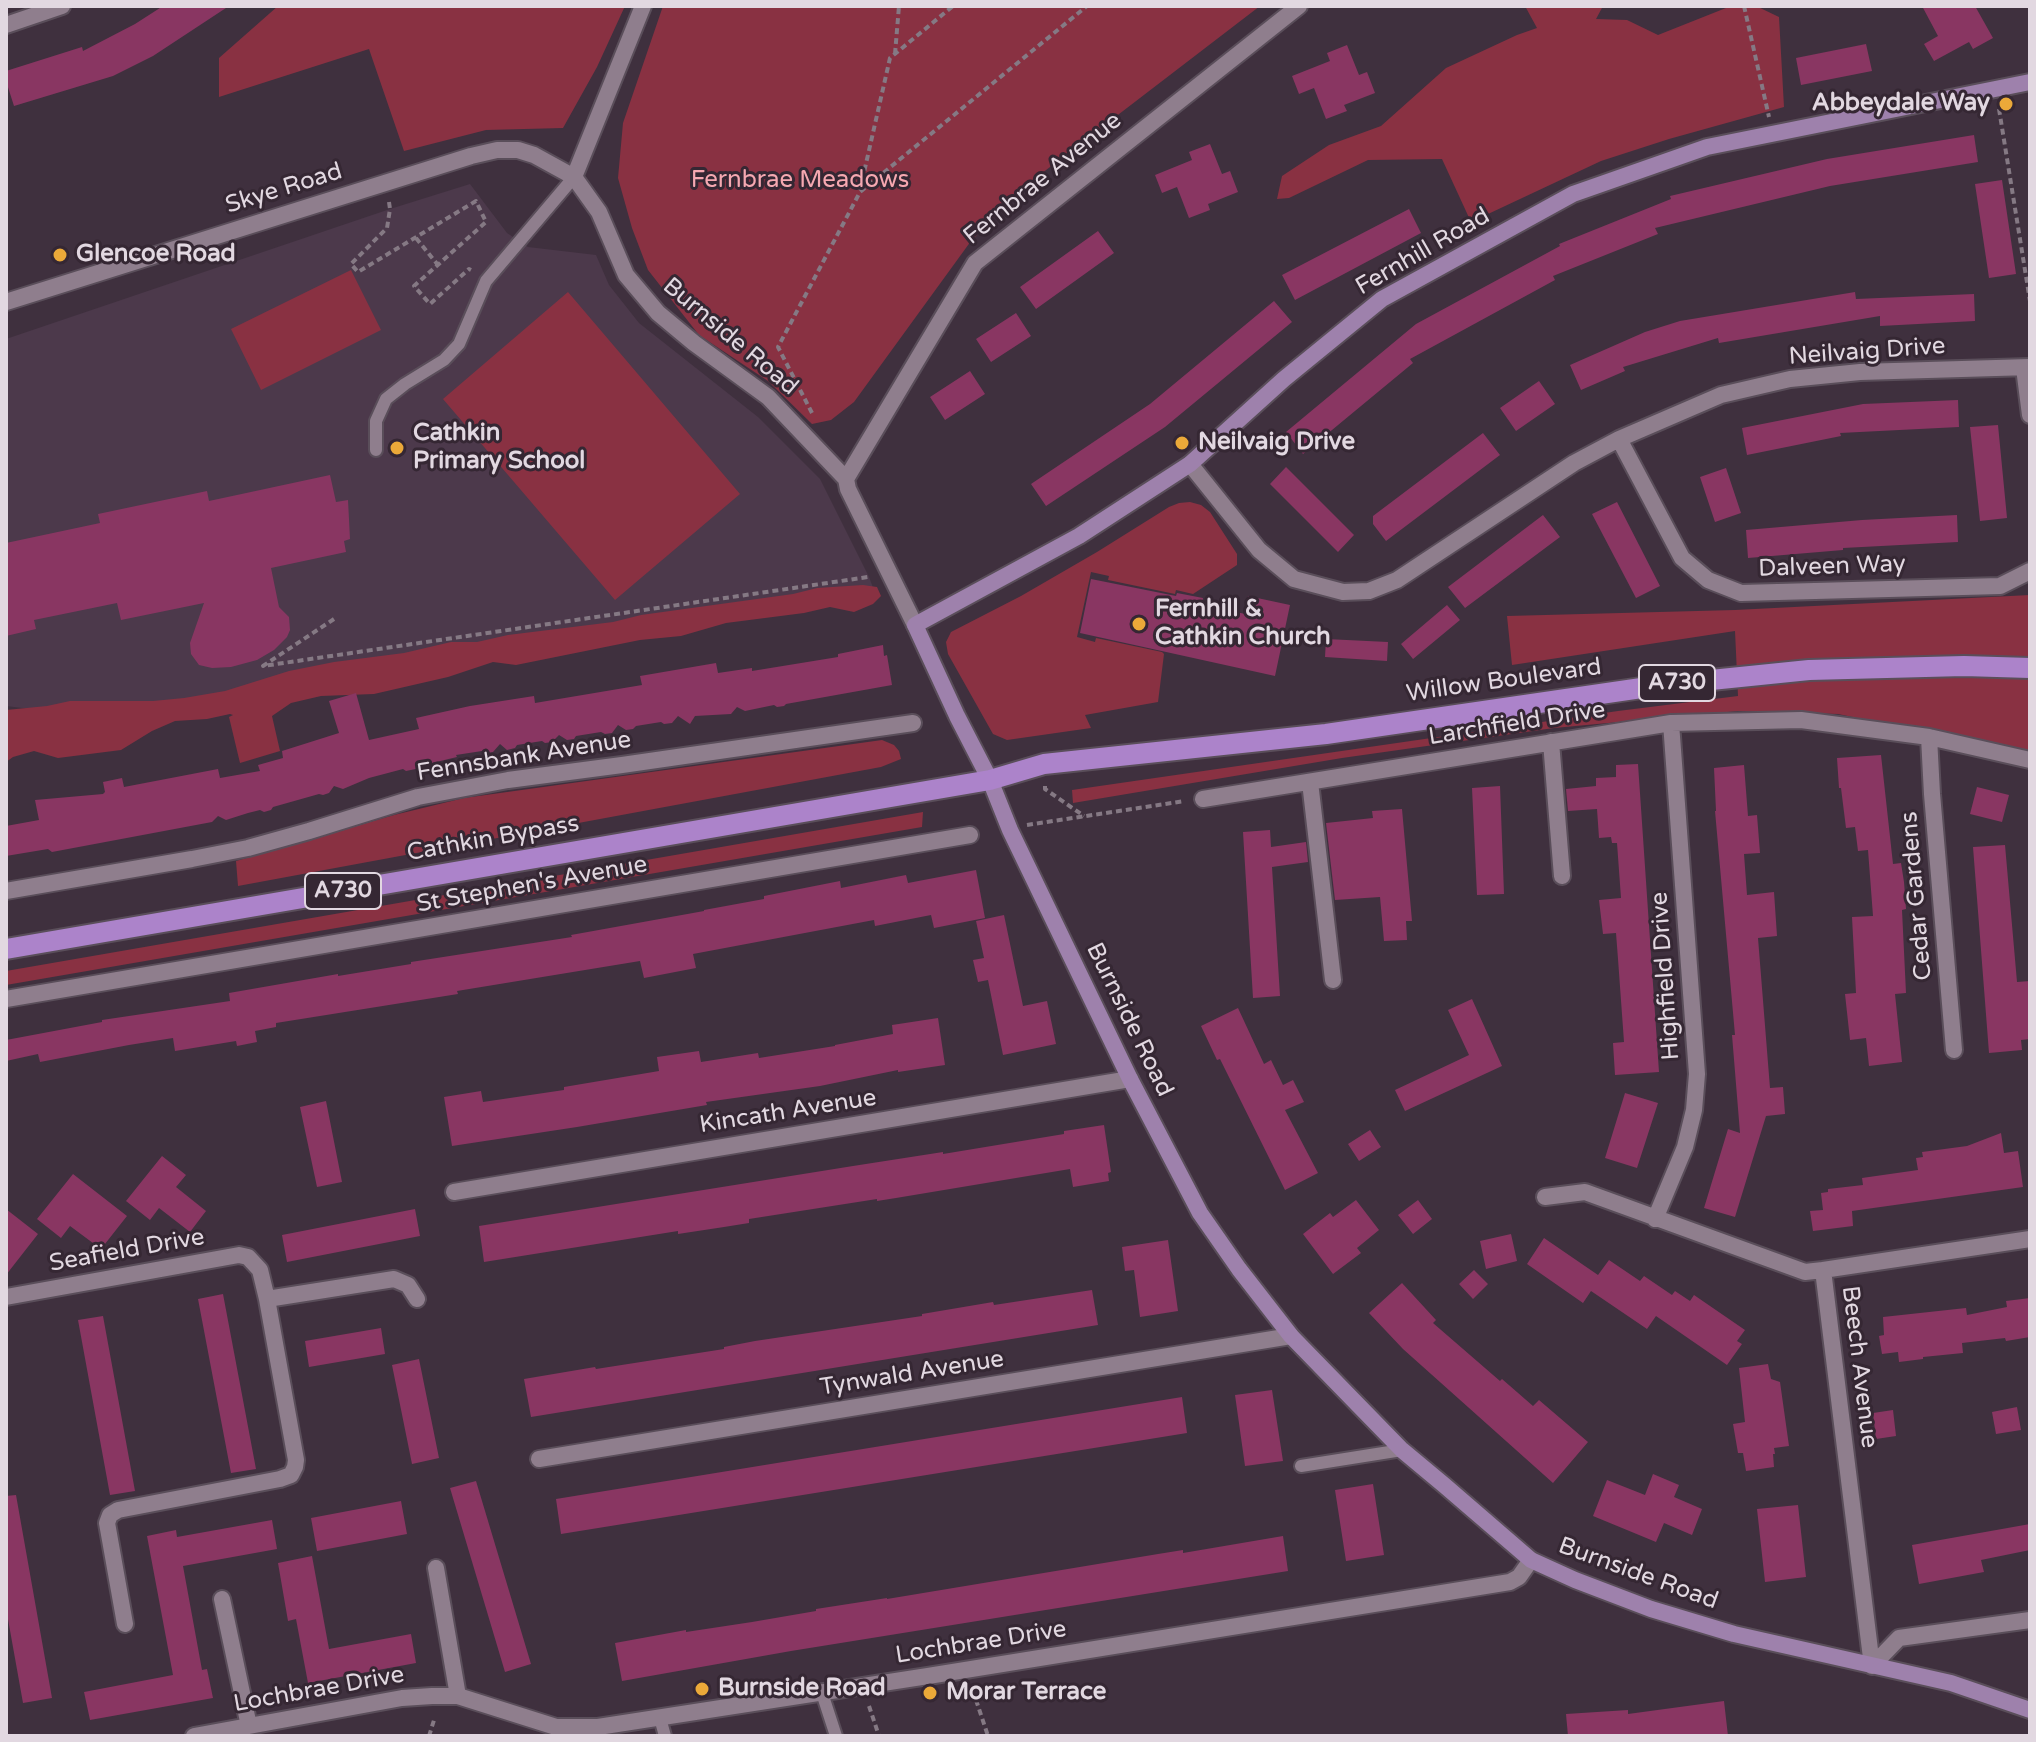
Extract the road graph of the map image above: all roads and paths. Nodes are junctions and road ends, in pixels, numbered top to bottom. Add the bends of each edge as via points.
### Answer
1 (62, 6) edge
2 (643, 6) edge
3 (899, 6) edge
4 (953, 6) edge
5 (1087, 6) edge
6 (1299, 6) edge
7 (1744, 6) edge
8 (6, 25) edge
9 (895, 54) junction
10 (2030, 82) edge
11 (1996, 90) junction
12 (1772, 134) junction
13 (574, 177) junction
14 (860, 192) junction
15 (388, 200) dead end
16 (416, 238) junction
17 (438, 265) junction
18 (486, 281) junction
19 (2030, 301) edge
20 (6, 302) edge
21 (2027, 367) edge
22 (812, 413) dead end
23 (2030, 415) edge
24 (1619, 439) junction
25 (376, 450) dead end
26 (1190, 464) junction
27 (846, 479) junction
28 (2030, 571) edge
29 (875, 576) dead end
30 (334, 619) dead end
31 (915, 625) junction
32 (2030, 668) edge
33 (913, 723) dead end
34 (1671, 723) junction
35 (1929, 737) junction
36 (1551, 742) junction
37 (2030, 760) edge
38 (1044, 764) junction
39 (990, 780) junction
40 (1310, 782) junction
41 (1203, 799) joint
42 (1084, 816) junction
43 (1010, 830) junction
44 (970, 835) dead end
45 (1562, 876) dead end
46 (6, 891) edge
47 (6, 949) edge
48 (1333, 980) dead end
49 (6, 999) edge
50 (1954, 1050) dead end
51 (1130, 1079) junction
52 (454, 1192) dead end
53 (1545, 1197) dead end
54 (1655, 1219) junction
55 (2030, 1239) edge
56 (1823, 1270) junction
57 (6, 1297) edge
58 (267, 1299) junction
59 (417, 1299) dead end
60 (1291, 1336) junction
61 (1402, 1450) junction
62 (539, 1459) dead end
63 (1301, 1466) dead end
64 (1531, 1560) junction
65 (436, 1568) dead end
66 (222, 1599) dead end
67 (2030, 1620) edge
68 (125, 1624) dead end
69 (1872, 1666) junction
70 (822, 1693) junction
71 (458, 1696) junction
72 (976, 1700) dead end
73 (868, 1704) dead end
74 (2030, 1710) edge
75 (435, 1717) dead end
76 (660, 1718) junction
77 (249, 1726) junction
78 (194, 1736) edge
79 (429, 1736) edge
80 (665, 1736) edge
81 (836, 1736) edge
82 (879, 1736) edge
83 (988, 1736) edge

1 - 8 street
2 - 13 street
3 - 9 path
4 - 9 path
5 - 14 path
6 - 27 street, Fernbrae Avenue via 975,263
7 - 12 path
9 - 14 path
10 - 11 street, Fernhill Road
11 - 12 street, Fernhill Road
11 - 19 path
12 - 26 street, Fernhill Road via 1707,147 1573,194 1382,299
13 - 18 lane
13 - 20 street, Skye Road via 526,152 497,150
13 - 27 street, Burnside Road via 599,212 626,275 658,313 768,397
14 - 22 path via 778,347
15 - 16 path via 387,228 351,264 358,272
16 - 17 path
16 - 17 path via 476,201 486,222
17 - 18 path via 414,286 430,304 469,269
18 - 25 lane via 459,344 386,399 376,421
21 - 23 street
21 - 24 street, Neilvaig Drive via 1790,379 1721,395
24 - 26 street, Neilvaig Drive via 1397,580 1369,591 1343,592 1294,579 1259,550
24 - 28 street, Dalveen Way via 1682,558 1708,580 1741,593 2000,586
26 - 31 street, Fernhill Road via 1079,536
27 - 31 street, Burnside Road
29 - 30 path via 263,666
31 - 39 street, Burnside Road
32 - 38 main road, Willow Boulevard / A730 via 1809,670 1647,687 1326,734
33 - 46 street, Fennsbank Avenue via 508,780 418,797 248,848
34 - 35 street, Larchfield Drive via 1801,720
34 - 36 street, Larchfield Drive
34 - 54 street, Highfield Drive via 1697,1074 1685,1147
35 - 37 street, Larchfield Drive
35 - 50 street, Cedar Gardens
36 - 40 street, Larchfield Drive
36 - 45 street
38 - 39 main road, Willow Boulevard / A730
38 - 42 path via 1045,789
39 - 43 street, Burnside Road
39 - 47 main road, Cathkin Bypass / A730
40 - 41 street, Larchfield Drive
40 - 48 street
41 - 42 path
42 - 43 path
43 - 51 street, Burnside Road
44 - 49 street, St Stephen's Avenue
51 - 52 street, Kincath Avenue
51 - 60 street, Burnside Road via 1200,1213
53 - 54 street, Beech Avenue via 1585,1192
54 - 56 street, Beech Avenue via 1805,1272
55 - 56 street
56 - 69 street, Beech Avenue
57 - 58 street, Seafield Drive via 239,1255 255,1263
58 - 59 street via 394,1279 408,1285
58 - 68 street via 295,1467 280,1479 110,1515 107,1523
60 - 61 street, Burnside Road
60 - 62 street, Tynwald Avenue
61 - 63 lane
61 - 64 street, Burnside Road
64 - 69 street, Burnside Road via 1651,1609
64 - 70 street, Lochbrae Drive via 1510,1582
65 - 71 street
66 - 77 street
67 - 69 street via 1899,1638
69 - 74 street, Burnside Road via 1951,1683
70 - 76 street, Lochbrae Drive
70 - 81 lane
71 - 76 street, Lochbrae Drive via 556,1727
71 - 77 street, Lochbrae Drive via 402,1698
72 - 83 path
73 - 82 path
75 - 79 path
76 - 80 lane
77 - 78 street, Lochbrae Drive

